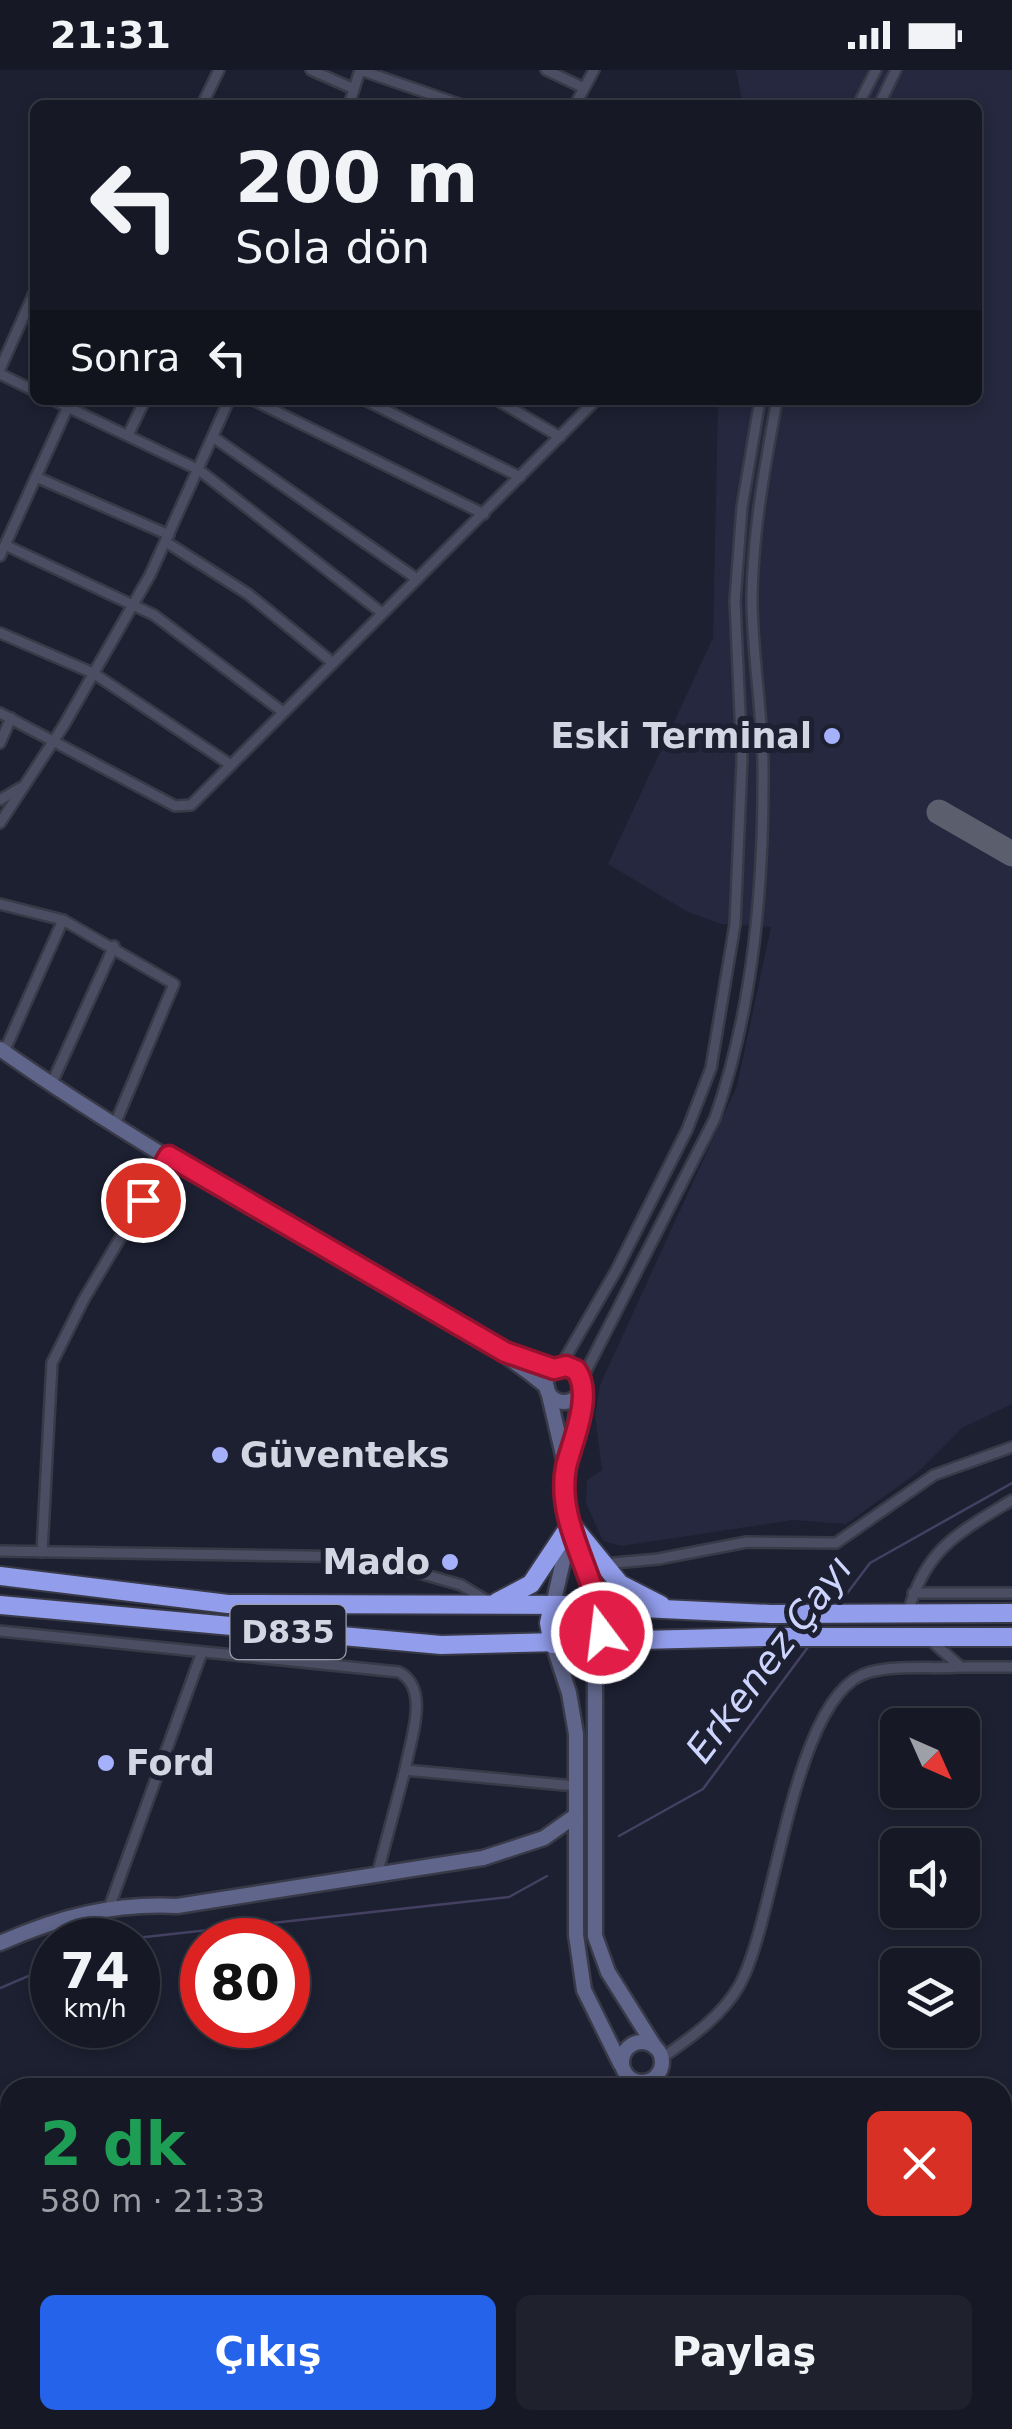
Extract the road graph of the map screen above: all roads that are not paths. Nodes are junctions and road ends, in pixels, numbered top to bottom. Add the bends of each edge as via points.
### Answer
1 (219, 70) edge
2 (311, 70) edge
3 (360, 70) edge
4 (546, 70) edge
5 (594, 70) edge
6 (876, 70) edge
7 (896, 70) edge
8 (584, 88) junction
9 (354, 89) junction
10 (204, 100) edge
11 (351, 100) edge
12 (447, 100) edge
13 (578, 100) edge
14 (861, 100) edge
15 (881, 100) edge
16 (30, 303) edge
17 (0, 372) edge
18 (30, 388) edge
19 (68, 405) edge
20 (73, 405) edge
21 (142, 405) edge
22 (227, 405) edge
23 (263, 405) edge
24 (376, 405) edge
25 (506, 405) edge
26 (591, 405) edge
27 (759, 405) edge
28 (776, 405) edge
29 (128, 435) junction
30 (213, 437) junction
31 (560, 437) junction
32 (198, 469) junction
33 (36, 477) junction
34 (520, 478) junction
35 (484, 514) junction
36 (167, 538) junction
37 (5, 545) junction
38 (0, 556) edge
39 (418, 579) junction
40 (134, 604) junction
41 (382, 612) junction
42 (0, 633) edge
43 (333, 663) junction
44 (93, 673) junction
45 (283, 712) junction
46 (0, 713) edge
47 (12, 718) junction
48 (54, 739) junction
49 (0, 743) edge
50 (762, 749) junction
51 (742, 750) junction
52 (230, 764) junction
53 (23, 787) junction
54 (0, 800) edge
55 (0, 823) edge
56 (1, 906) edge
57 (63, 920) junction
58 (114, 946) junction
59 (2, 1050) edge
60 (50, 1085) junction
61 (115, 1124) junction
62 (169, 1156) junction
63 (505, 1352) junction
64 (557, 1368) junction
65 (581, 1385) junction
66 (548, 1389) junction
67 (1012, 1447) edge
68 (566, 1468) junction
69 (1012, 1500) edge
70 (571, 1524) junction
71 (0, 1550) edge
72 (42, 1552) junction
73 (600, 1564) junction
74 (0, 1576) edge
75 (913, 1593) junction
76 (1012, 1593) edge
77 (493, 1604) junction
78 (553, 1604) junction
79 (0, 1605) edge
80 (586, 1605) junction
81 (671, 1609) junction
82 (908, 1613) junction
83 (1012, 1613) edge
84 (0, 1632) edge
85 (1012, 1637) edge
86 (927, 1638) junction
87 (602, 1640) junction
88 (554, 1644) junction
89 (202, 1652) junction
90 (961, 1667) junction
91 (1012, 1667) edge
92 (405, 1770) junction
93 (576, 1786) junction
94 (575, 1816) junction
95 (378, 1876) junction
96 (108, 1908) junction
97 (0, 1944) edge
98 (659, 2053) junction
99 (621, 2064) junction
100 (629, 2078) edge
101 (655, 2078) edge
102 (667, 2078) edge

1 - 10 street
2 - 9 street
3 - 9 street
3 - 12 street
4 - 8 street
5 - 8 street
6 - 14 street
7 - 15 street
8 - 13 street
9 - 11 street
16 - 17 street
17 - 18 street
19 - 33 street
20 - 29 street
21 - 29 street
22 - 30 street
23 - 35 street
24 - 34 street
25 - 31 street
26 - 31 street
27 - 51 street via 735,601
28 - 50 street via 757,508 752,599
29 - 32 street
30 - 32 street
30 - 39 street
31 - 34 street
32 - 36 street
32 - 41 street
33 - 36 street
33 - 37 street
34 - 35 street
35 - 39 street
36 - 40 street
36 - 43 street
37 - 38 street
37 - 40 street
39 - 41 street
40 - 44 street
40 - 45 street via 184,633
41 - 43 street
42 - 44 street
43 - 45 street
44 - 48 street
44 - 52 street
45 - 52 street
46 - 47 street
47 - 48 street
47 - 49 street
48 - 52 street via 175,806 192,805
48 - 53 street
50 - 51 street
50 - 65 street via 757,926 729,1078
51 - 64 street via 733,947 711,1068 626,1252
53 - 54 street
53 - 55 street
56 - 57 street
57 - 58 street
57 - 59 street
58 - 60 street
58 - 61 street via 174,984
59 - 60 main road
60 - 61 main road
61 - 62 main road
62 - 63 main road
62 - 72 street via 52,1364
63 - 64 main road
63 - 66 main road
64 - 65 main road via 571,1367
64 - 66 main road
65 - 66 main road via 574,1399 562,1402
65 - 68 main road
66 - 68 main road
67 - 73 street via 934,1475 836,1543 747,1542
68 - 70 main road
69 - 75 street via 947,1542 916,1579
70 - 73 highway
70 - 77 highway via 531,1584
70 - 78 main road
70 - 80 main road
71 - 72 street
72 - 77 street via 363,1557 461,1585
73 - 81 highway via 620,1584
74 - 77 highway, D835 via 228,1604
75 - 76 street
75 - 82 street
77 - 78 highway, D835
78 - 80 highway, D835
78 - 88 highway
79 - 88 highway, D835 via 390,1642
80 - 81 highway, D835
80 - 87 highway
81 - 82 highway, D835
82 - 83 highway, D835
84 - 89 street
85 - 86 highway, D835
86 - 87 highway, D835
86 - 90 street
87 - 88 highway, D835
87 - 98 main road via 596,1667 595,1936 608,1972
88 - 93 main road via 572,1707
89 - 92 street via 405,1674 418,1694
89 - 96 street
90 - 91 street
90 - 98 street via 868,1672 830,1700 803,1769 741,1983 689,2039
92 - 93 street
92 - 95 street
93 - 94 main road
94 - 95 main road via 544,1838 483,1858
94 - 99 main road via 576,1936 584,1990
95 - 96 main road via 177,1906
96 - 97 main road
98 - 99 main road via 635,2043
98 - 101 main road
98 - 102 main road
99 - 100 main road

